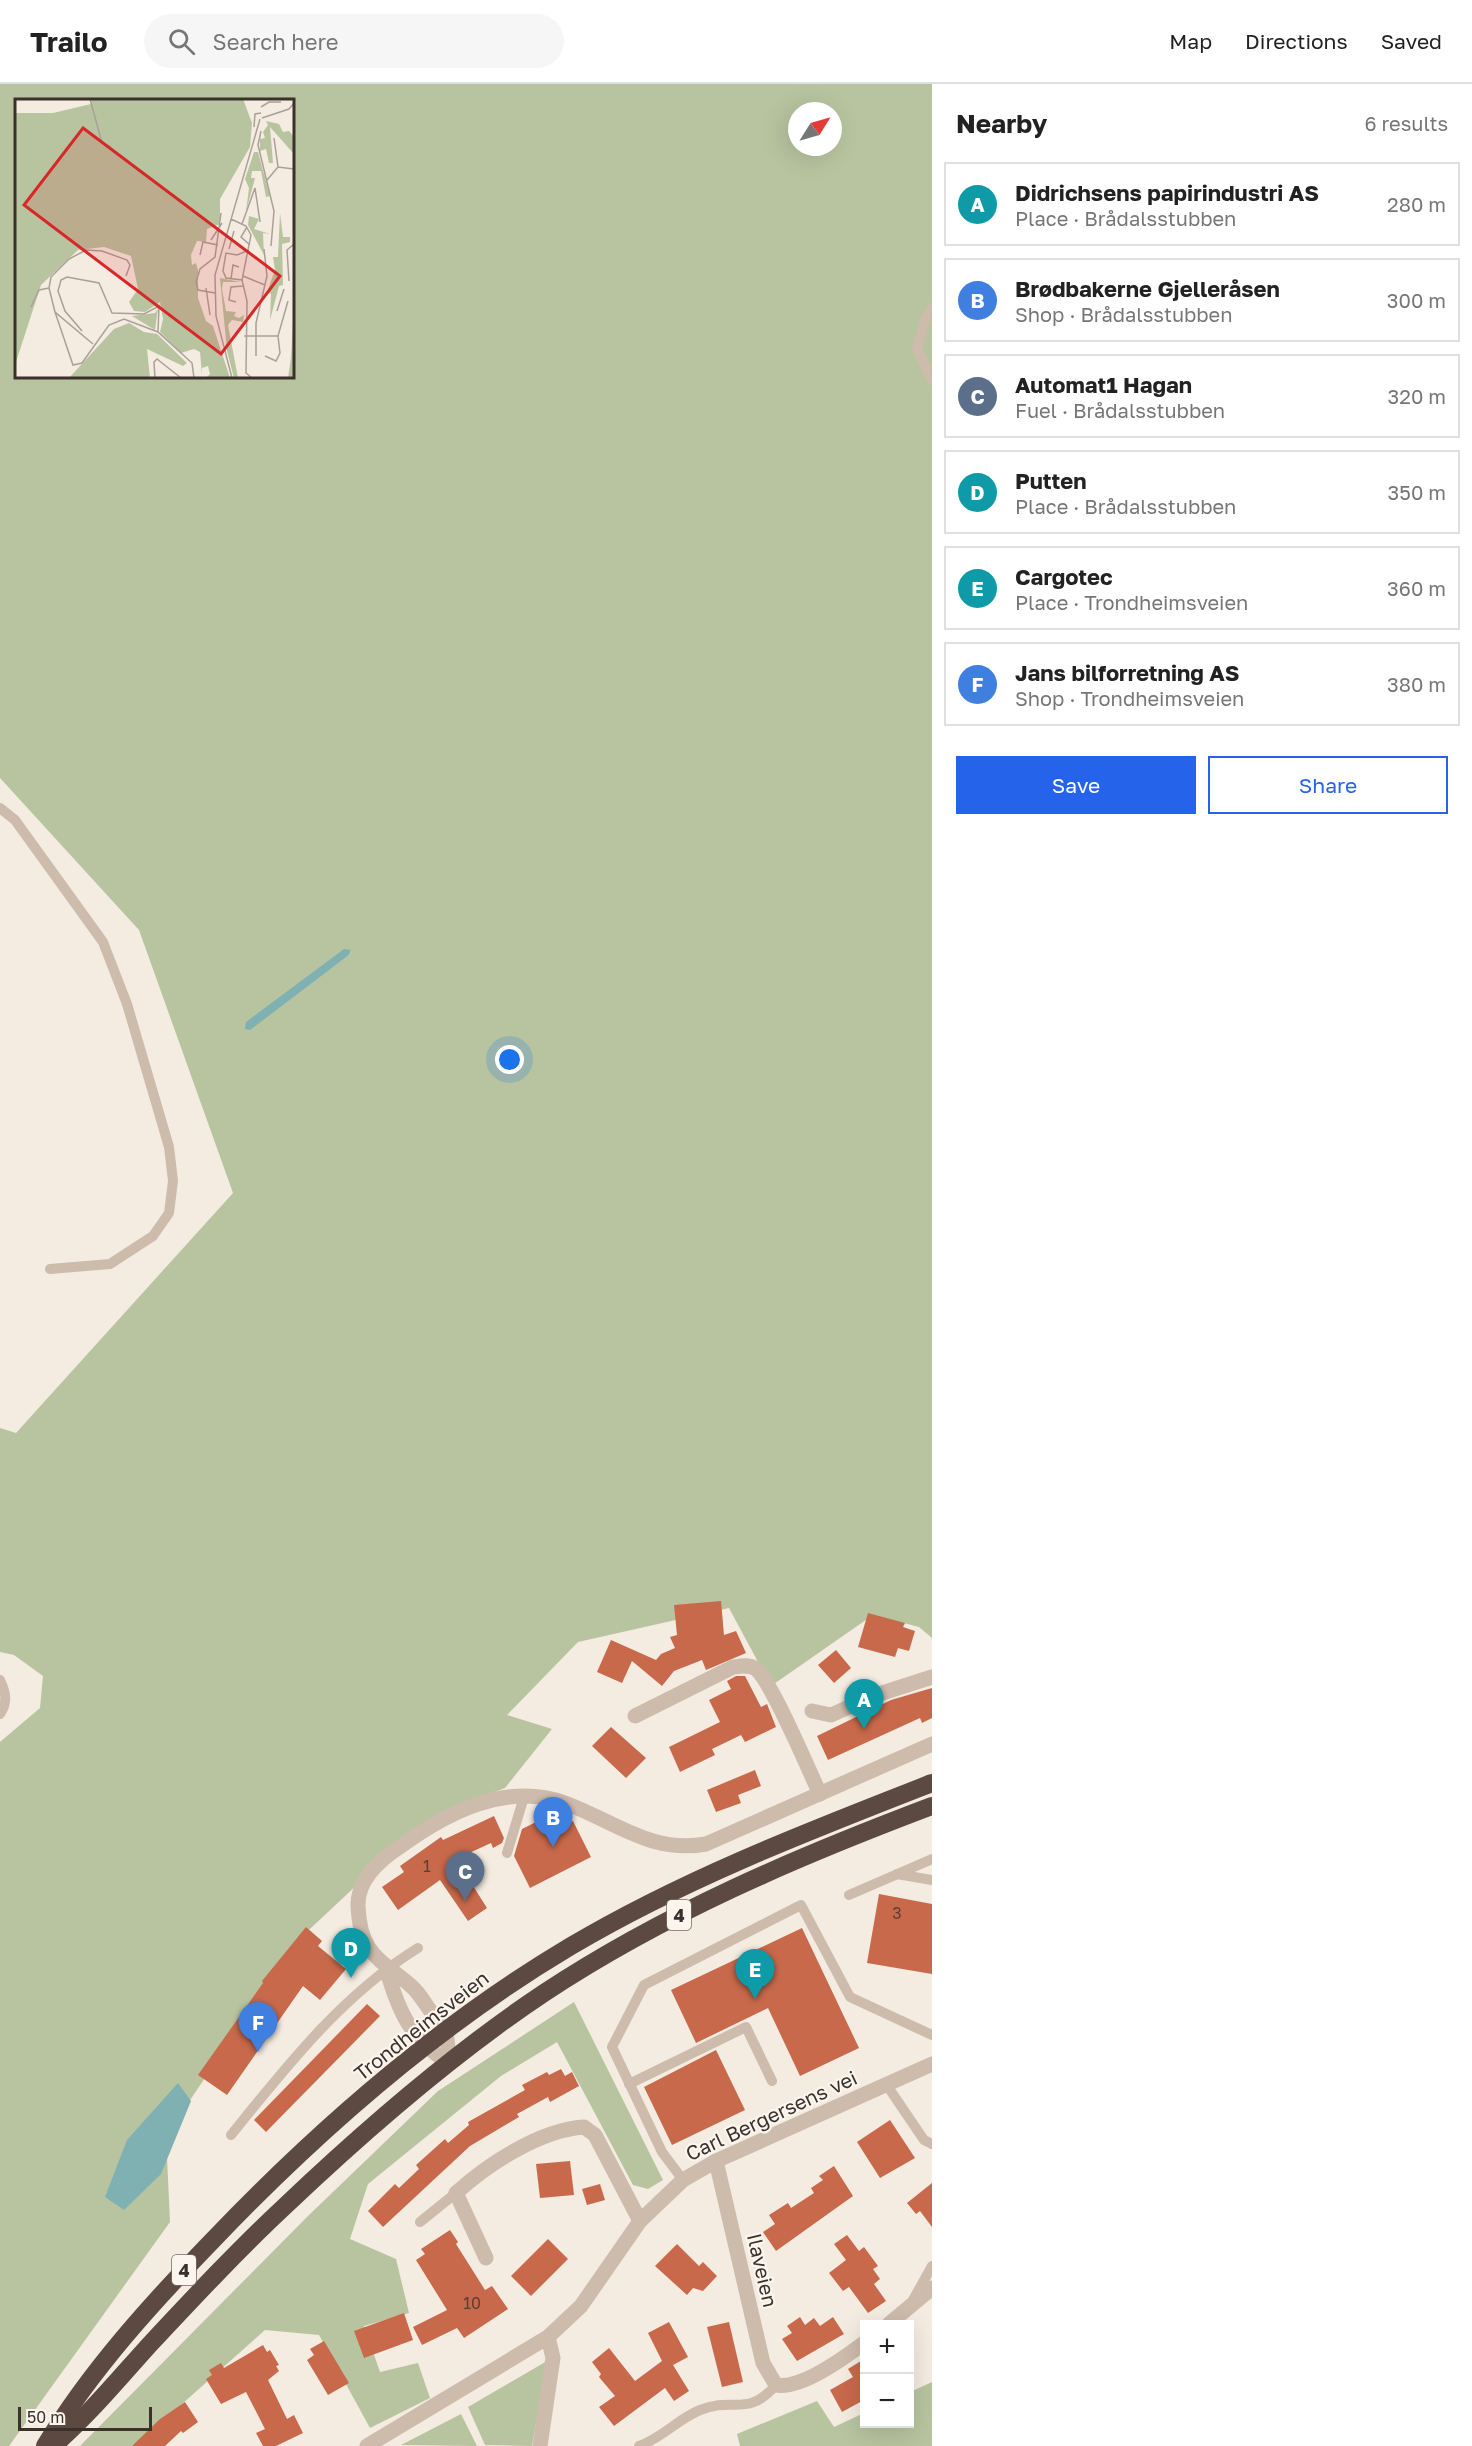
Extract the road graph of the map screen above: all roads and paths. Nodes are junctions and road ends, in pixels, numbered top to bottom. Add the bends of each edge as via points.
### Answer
1 (932, 308) edge
2 (932, 380) edge
3 (0, 808) edge
4 (50, 1269) dead end
5 (932, 1677) edge
6 (0, 1680) edge
7 (812, 1711) dead end
8 (0, 1714) edge
9 (635, 1716) dead end
10 (932, 1744) edge
11 (932, 1783) edge
12 (820, 1794) junction
13 (525, 1797) junction
14 (932, 1806) edge
15 (507, 1853) dead end
16 (932, 1859) edge
17 (897, 1874) junction
18 (932, 1881) edge
19 (849, 1895) dead end
20 (418, 1948) dead end
21 (386, 1968) junction
22 (445, 2032) junction
23 (932, 2035) edge
24 (426, 2048) junction
25 (448, 2064) junction
26 (932, 2064) edge
27 (772, 2081) dead end
28 (629, 2084) junction
29 (886, 2084) junction
30 (231, 2135) dead end
31 (932, 2144) edge
32 (716, 2161) junction
33 (683, 2180) junction
34 (456, 2193) junction
35 (640, 2221) junction
36 (420, 2222) dead end
37 (486, 2258) dead end
38 (932, 2266) edge
39 (932, 2288) edge
40 (906, 2312) junction
41 (896, 2320) edge
42 (548, 2337) junction
43 (860, 2346) edge
44 (776, 2385) junction
45 (45, 2446) edge
46 (54, 2446) edge
47 (367, 2446) edge
48 (540, 2446) edge
49 (639, 2446) edge

1 - 2 lane via 916,349
3 - 4 lane via 15,820 103,942 127,1004 169,1147 173,1181 169,1213 153,1236 110,1264
5 - 7 street via 831,1715
6 - 8 lane via 6,1691
9 - 12 street via 733,1667 751,1666 769,1688
10 - 12 street
11 - 22 highway, Trondheimsveien / 4 via 757,1854 617,1920 498,1992
12 - 13 street via 692,1847 654,1843 565,1803
13 - 15 lane
13 - 21 street via 492,1799 457,1811 408,1841 372,1870 359,1894 360,1923 371,1953
14 - 25 highway, 4 via 763,1874 665,1922 545,1993
16 - 17 lane
17 - 18 lane
17 - 19 lane
20 - 21 lane
21 - 22 street via 411,1985
21 - 24 street via 394,1997
21 - 30 lane via 309,2043
22 - 24 highway, Trondheimsveien / 4
22 - 25 street
23 - 28 lane via 850,1997 801,1905 644,1984 612,2047
24 - 25 street
24 - 45 highway, Trondheimsveien / 4 via 289,2162 198,2256 68,2408
25 - 46 highway, 4 via 281,2210
26 - 29 street, Carl Bergersens vei
27 - 28 lane via 746,2027
28 - 33 lane via 662,2152
29 - 31 lane via 924,2140
29 - 32 street, Carl Bergersens vei
32 - 33 street, Carl Bergersens vei
32 - 44 street, Ilaveien via 764,2363
33 - 35 street, Carl Bergersens vei
34 - 35 street via 481,2170 549,2135 584,2127 595,2135
34 - 36 lane
34 - 37 street
35 - 42 street, Carl Bergersens vei via 581,2306
38 - 40 lane
39 - 40 street
40 - 41 street
42 - 47 street, Carl Bergersens vei
42 - 48 street via 554,2358
43 - 44 street via 788,2388
44 - 49 lane via 762,2401 749,2405 715,2404 696,2411

